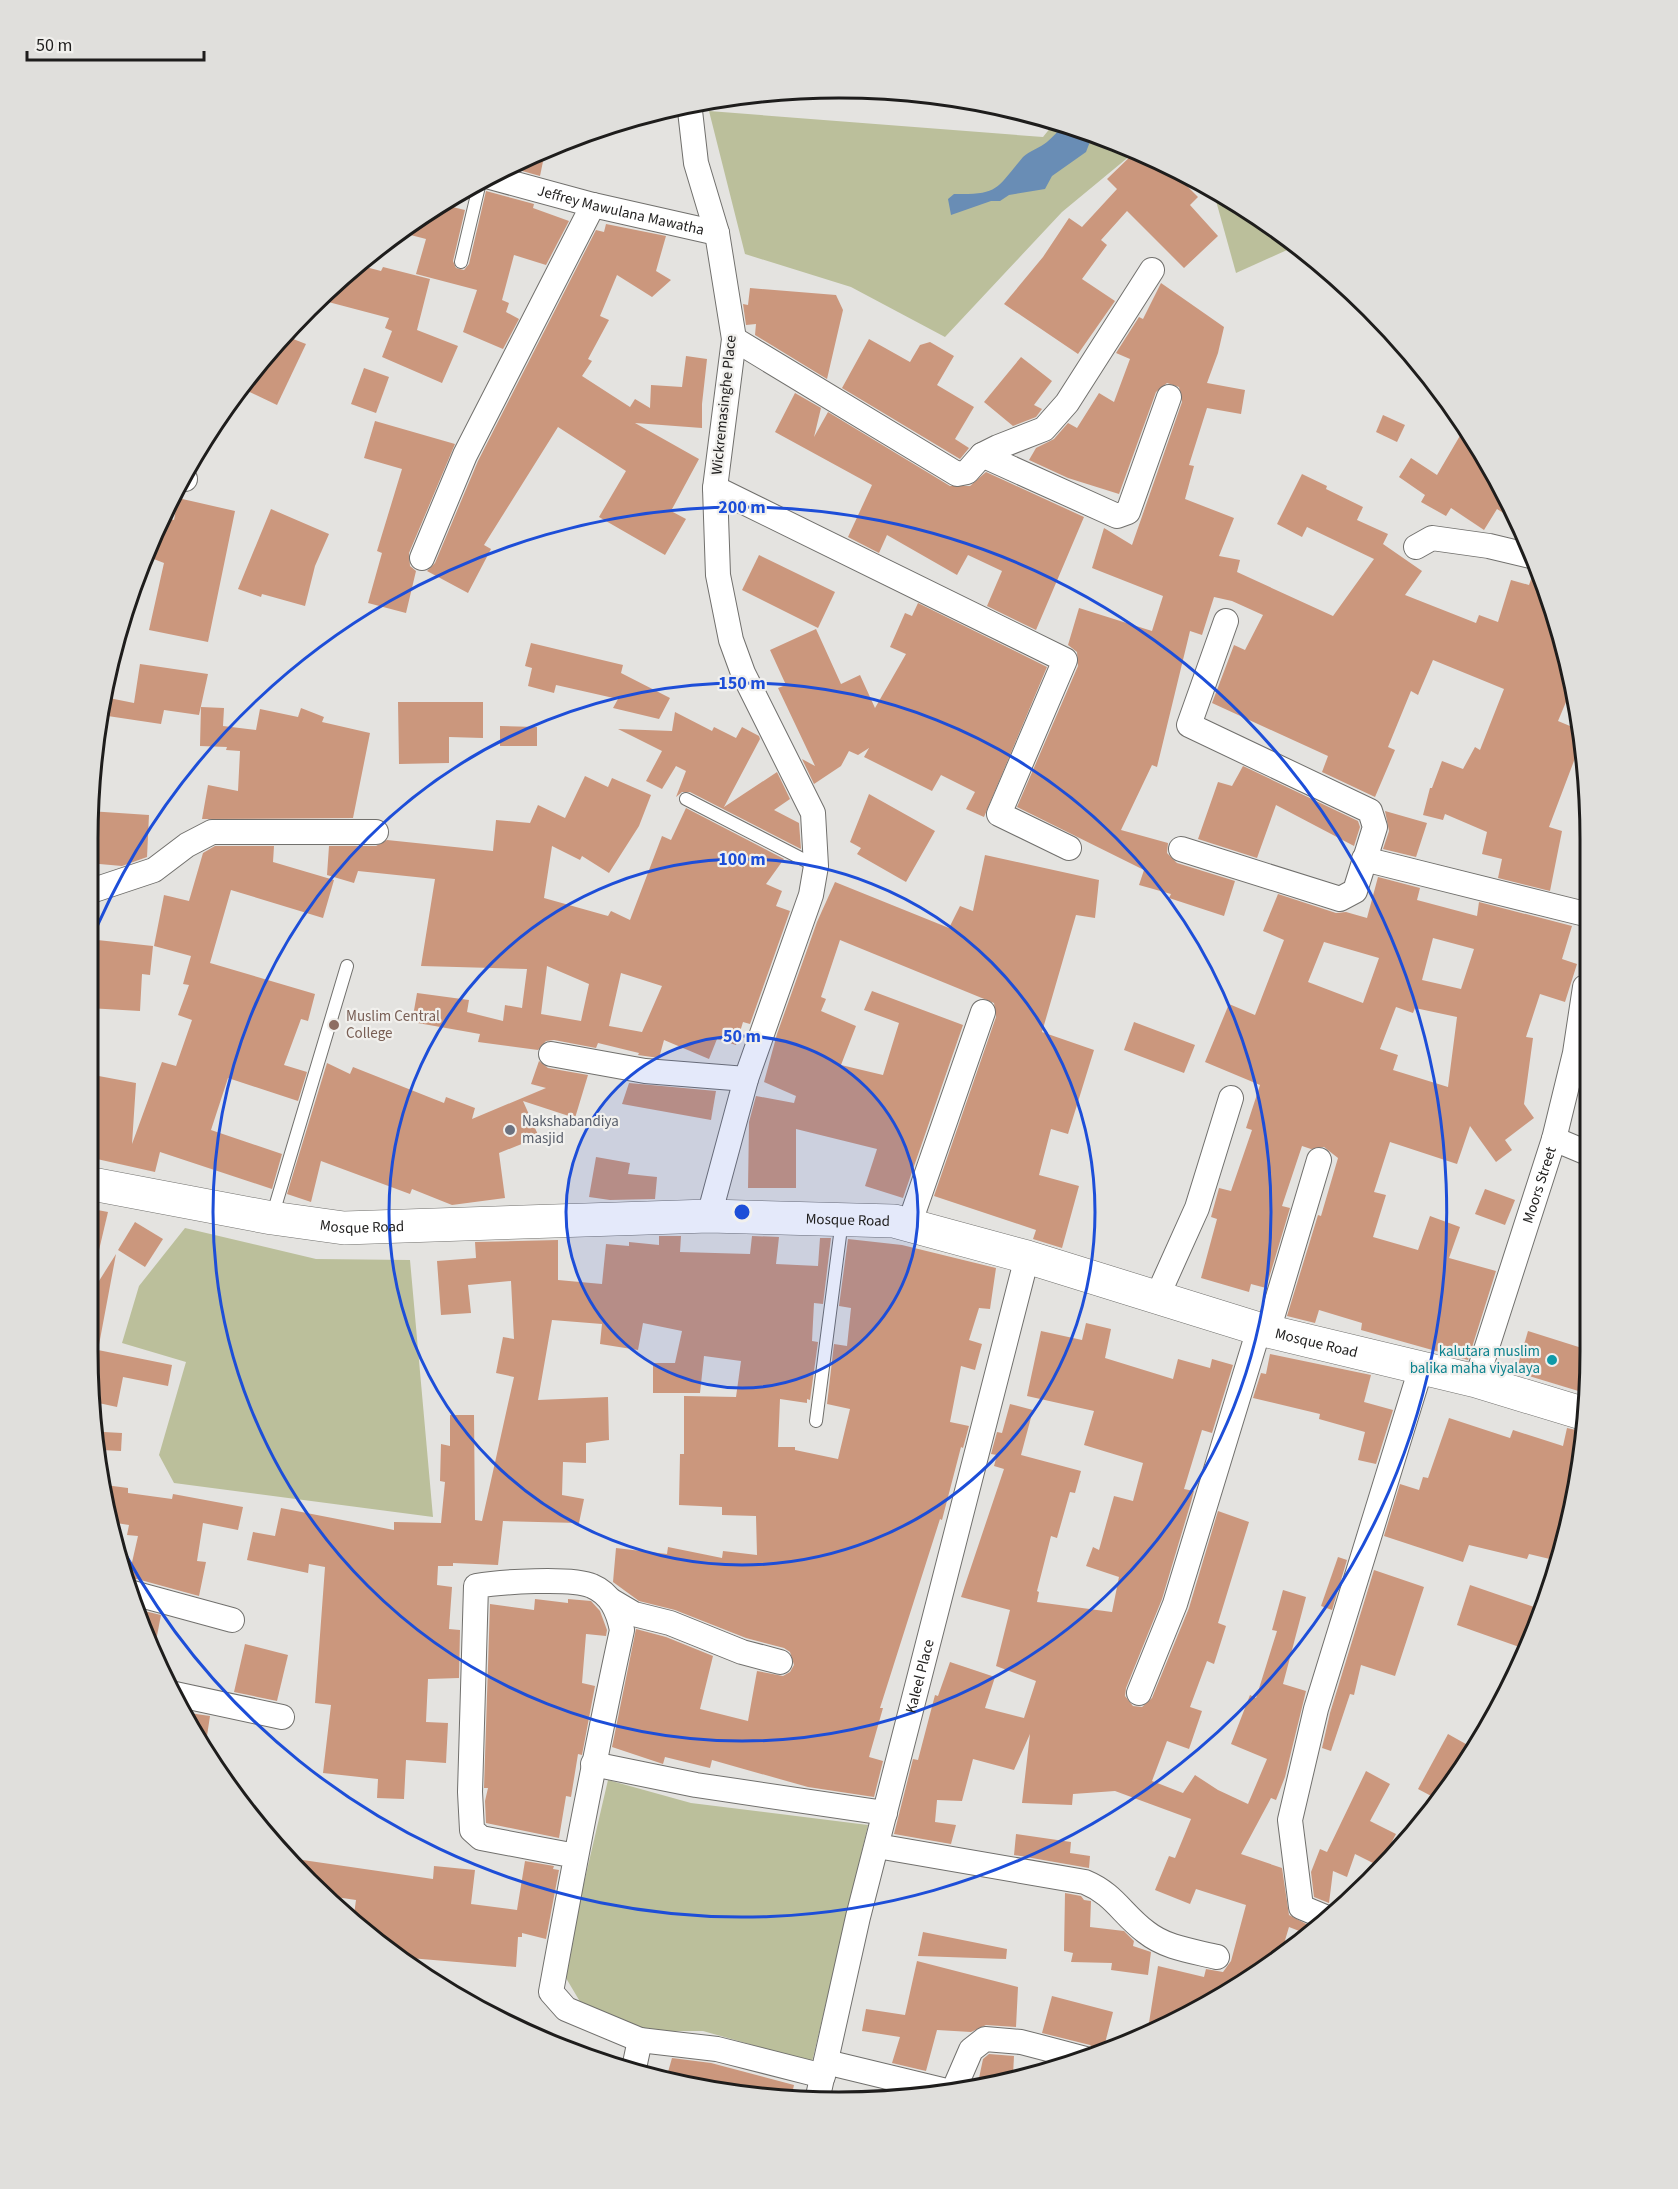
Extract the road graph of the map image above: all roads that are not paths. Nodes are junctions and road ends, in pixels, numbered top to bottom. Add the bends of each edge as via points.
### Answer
1 (690, 113) edge
2 (500, 180) edge
3 (478, 192) edge
4 (593, 204) junction
5 (717, 233) junction
6 (461, 262) dead end
7 (1152, 270) dead end
8 (734, 339) junction
9 (1169, 397) dead end
10 (982, 455) junction
11 (715, 488) junction
12 (1416, 547) dead end
13 (1524, 554) edge
14 (422, 558) dead end
15 (1226, 621) dead end
16 (686, 799) dead end
17 (376, 832) dead end
18 (1069, 848) dead end
19 (1181, 849) dead end
20 (1364, 859) junction
21 (816, 866) junction
22 (98, 889) edge
23 (1580, 913) edge
24 (347, 966) dead end
25 (983, 1012) dead end
26 (551, 1054) dead end
27 (1580, 1055) edge
28 (746, 1079) junction
29 (1231, 1098) dead end
30 (1554, 1139) junction
31 (1580, 1150) edge
32 (1319, 1160) dead end
33 (98, 1185) edge
34 (709, 1216) junction
35 (272, 1218) junction
36 (842, 1219) junction
37 (909, 1225) junction
38 (1027, 1257) junction
39 (1157, 1297) junction
40 (1263, 1330) junction
41 (1421, 1368) junction
42 (1476, 1381) junction
43 (1578, 1412) edge
44 (816, 1421) dead end
45 (140, 1595) edge
46 (612, 1601) junction
47 (232, 1620) dead end
48 (780, 1662) dead end
49 (1138, 1692) dead end
50 (184, 1696) edge
51 (282, 1717) dead end
52 (593, 1764) junction
53 (885, 1813) junction
54 (877, 1846) junction
55 (576, 1856) junction
56 (1319, 1914) edge
57 (1216, 1957) dead end
58 (640, 2040) junction
59 (1068, 2055) edge
60 (635, 2062) edge
61 (822, 2078) edge
62 (957, 2081) edge
63 (914, 2087) edge

1 - 5 street, Wickremasinghe Place via 696,163
2 - 4 street, Jeffrey Mawulana Mawatha
3 - 6 lane
4 - 5 street, Jeffrey Mawulana Mawatha
4 - 14 street via 465,455
5 - 8 street, Wickremasinghe Place
7 - 10 street via 1067,403 1044,429
8 - 10 street via 957,474 967,472
8 - 11 street, Wickremasinghe Place
9 - 10 street via 1128,512 1117,516
11 - 18 street via 1065,660 999,814
11 - 21 street, Wickremasinghe Place via 718,575 731,640 743,673 813,813
12 - 13 street via 1432,538
15 - 20 street via 1189,725 1370,811 1375,827
16 - 21 lane
17 - 22 street via 212,832 154,870
19 - 20 street via 1340,899 1354,891
20 - 23 street
21 - 28 street, Wickremasinghe Place via 811,895
24 - 35 lane
25 - 37 street
26 - 28 street via 645,1071
27 - 30 street, Moors Street
28 - 34 street, Wickremasinghe Place
29 - 39 street via 1197,1208
30 - 31 street
30 - 42 street, Moors Street
32 - 40 street
33 - 35 street, Mosque Road
34 - 35 street, Mosque Road via 344,1228
34 - 36 street, Mosque Road
36 - 37 street, Mosque Road
36 - 44 lane
37 - 38 street, Mosque Road
38 - 39 street, Mosque Road
38 - 53 street, Kaleel Place
39 - 40 street, Mosque Road
40 - 41 street, Mosque Road
40 - 49 street via 1175,1604
41 - 42 street, Mosque Road
41 - 56 street via 1316,1709 1290,1820 1301,1907
42 - 43 street, Mosque Road
45 - 47 street
46 - 48 street via 634,1614
46 - 52 street via 622,1630
46 - 55 street via 592,1586 576,1582 493,1583 476,1586 474,1598 472,1830 482,1838
50 - 51 street
52 - 53 street via 696,1785
52 - 55 street
53 - 54 street, Kaleel Place
54 - 57 street via 1085,1882 1102,1889 1164,1944
54 - 61 street, Kaleel Place
55 - 58 street via 551,1992 566,2009
58 - 60 street
58 - 61 street via 717,2049
59 - 62 street via 1021,2042 985,2039 970,2050
61 - 63 street

